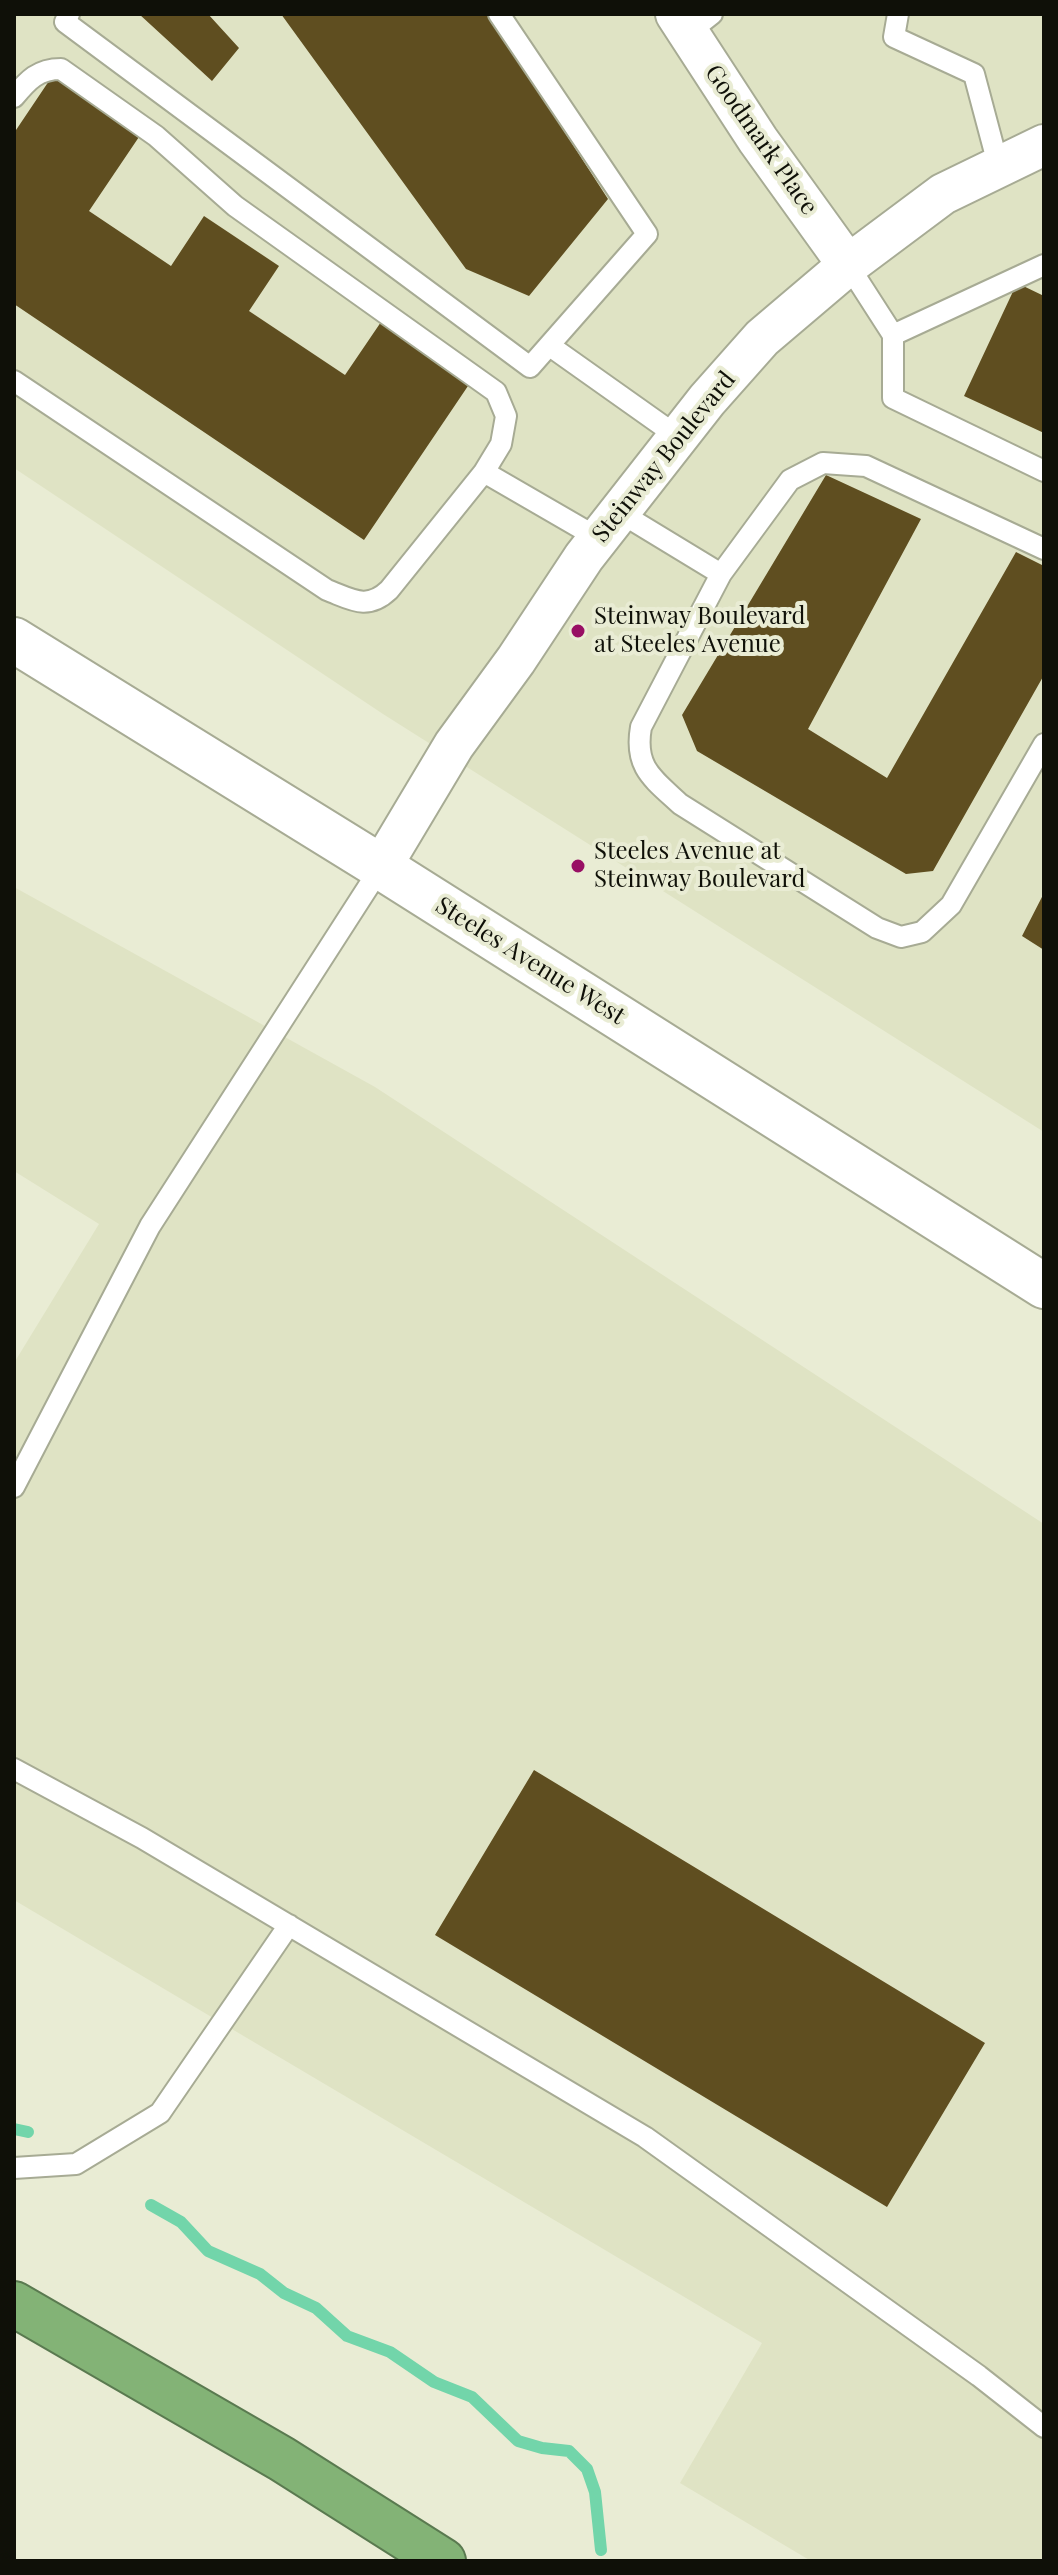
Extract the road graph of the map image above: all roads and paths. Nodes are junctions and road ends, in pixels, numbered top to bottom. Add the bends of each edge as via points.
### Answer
1 (69, 14) edge
2 (499, 14) edge
3 (898, 14) edge
4 (692, 20) edge
5 (14, 97) edge
6 (1044, 145) edge
7 (999, 168) junction
8 (848, 265) junction
9 (1044, 265) edge
10 (893, 335) junction
11 (550, 346) junction
12 (14, 381) edge
13 (677, 436) junction
14 (1044, 471) edge
15 (484, 472) junction
16 (608, 525) junction
17 (1044, 549) edge
18 (721, 574) junction
19 (14, 640) edge
20 (1044, 744) edge
21 (381, 867) junction
22 (1044, 1286) edge
23 (14, 1487) edge
24 (14, 1769) edge
25 (289, 1925) junction
26 (14, 2168) edge
27 (14, 2304) edge
28 (1044, 2427) edge
29 (443, 2561) edge

1 - 11 lane via 65,22 530,367
2 - 11 lane via 647,234
3 - 7 lane via 894,37 974,74
4 - 8 street, Goodmark Place via 758,140
5 - 15 lane via 45,69 61,69 156,136 235,206 496,392 506,416 501,444
6 - 7 street, Steinway Boulevard
7 - 8 street, Steinway Boulevard via 943,194
8 - 10 lane
8 - 13 street, Steinway Boulevard via 762,338
9 - 10 lane
10 - 14 lane via 893,398
11 - 13 lane
12 - 15 lane via 327,590 361,603 379,600 389,590
13 - 16 street, Steinway Boulevard
15 - 16 lane
16 - 18 lane
16 - 21 street, Steinway Boulevard via 454,745
17 - 18 lane via 866,466 823,463 790,480
18 - 20 lane via 641,727 637,750 652,778 680,804 877,928 901,937 922,932 951,905
19 - 21 main road, Steeles Avenue West
21 - 22 main road, Steeles Avenue West
21 - 23 lane via 150,1226
24 - 25 lane
25 - 26 lane via 160,2113 76,2164
25 - 28 lane via 645,2137
27 - 29 highway via 282,2459

